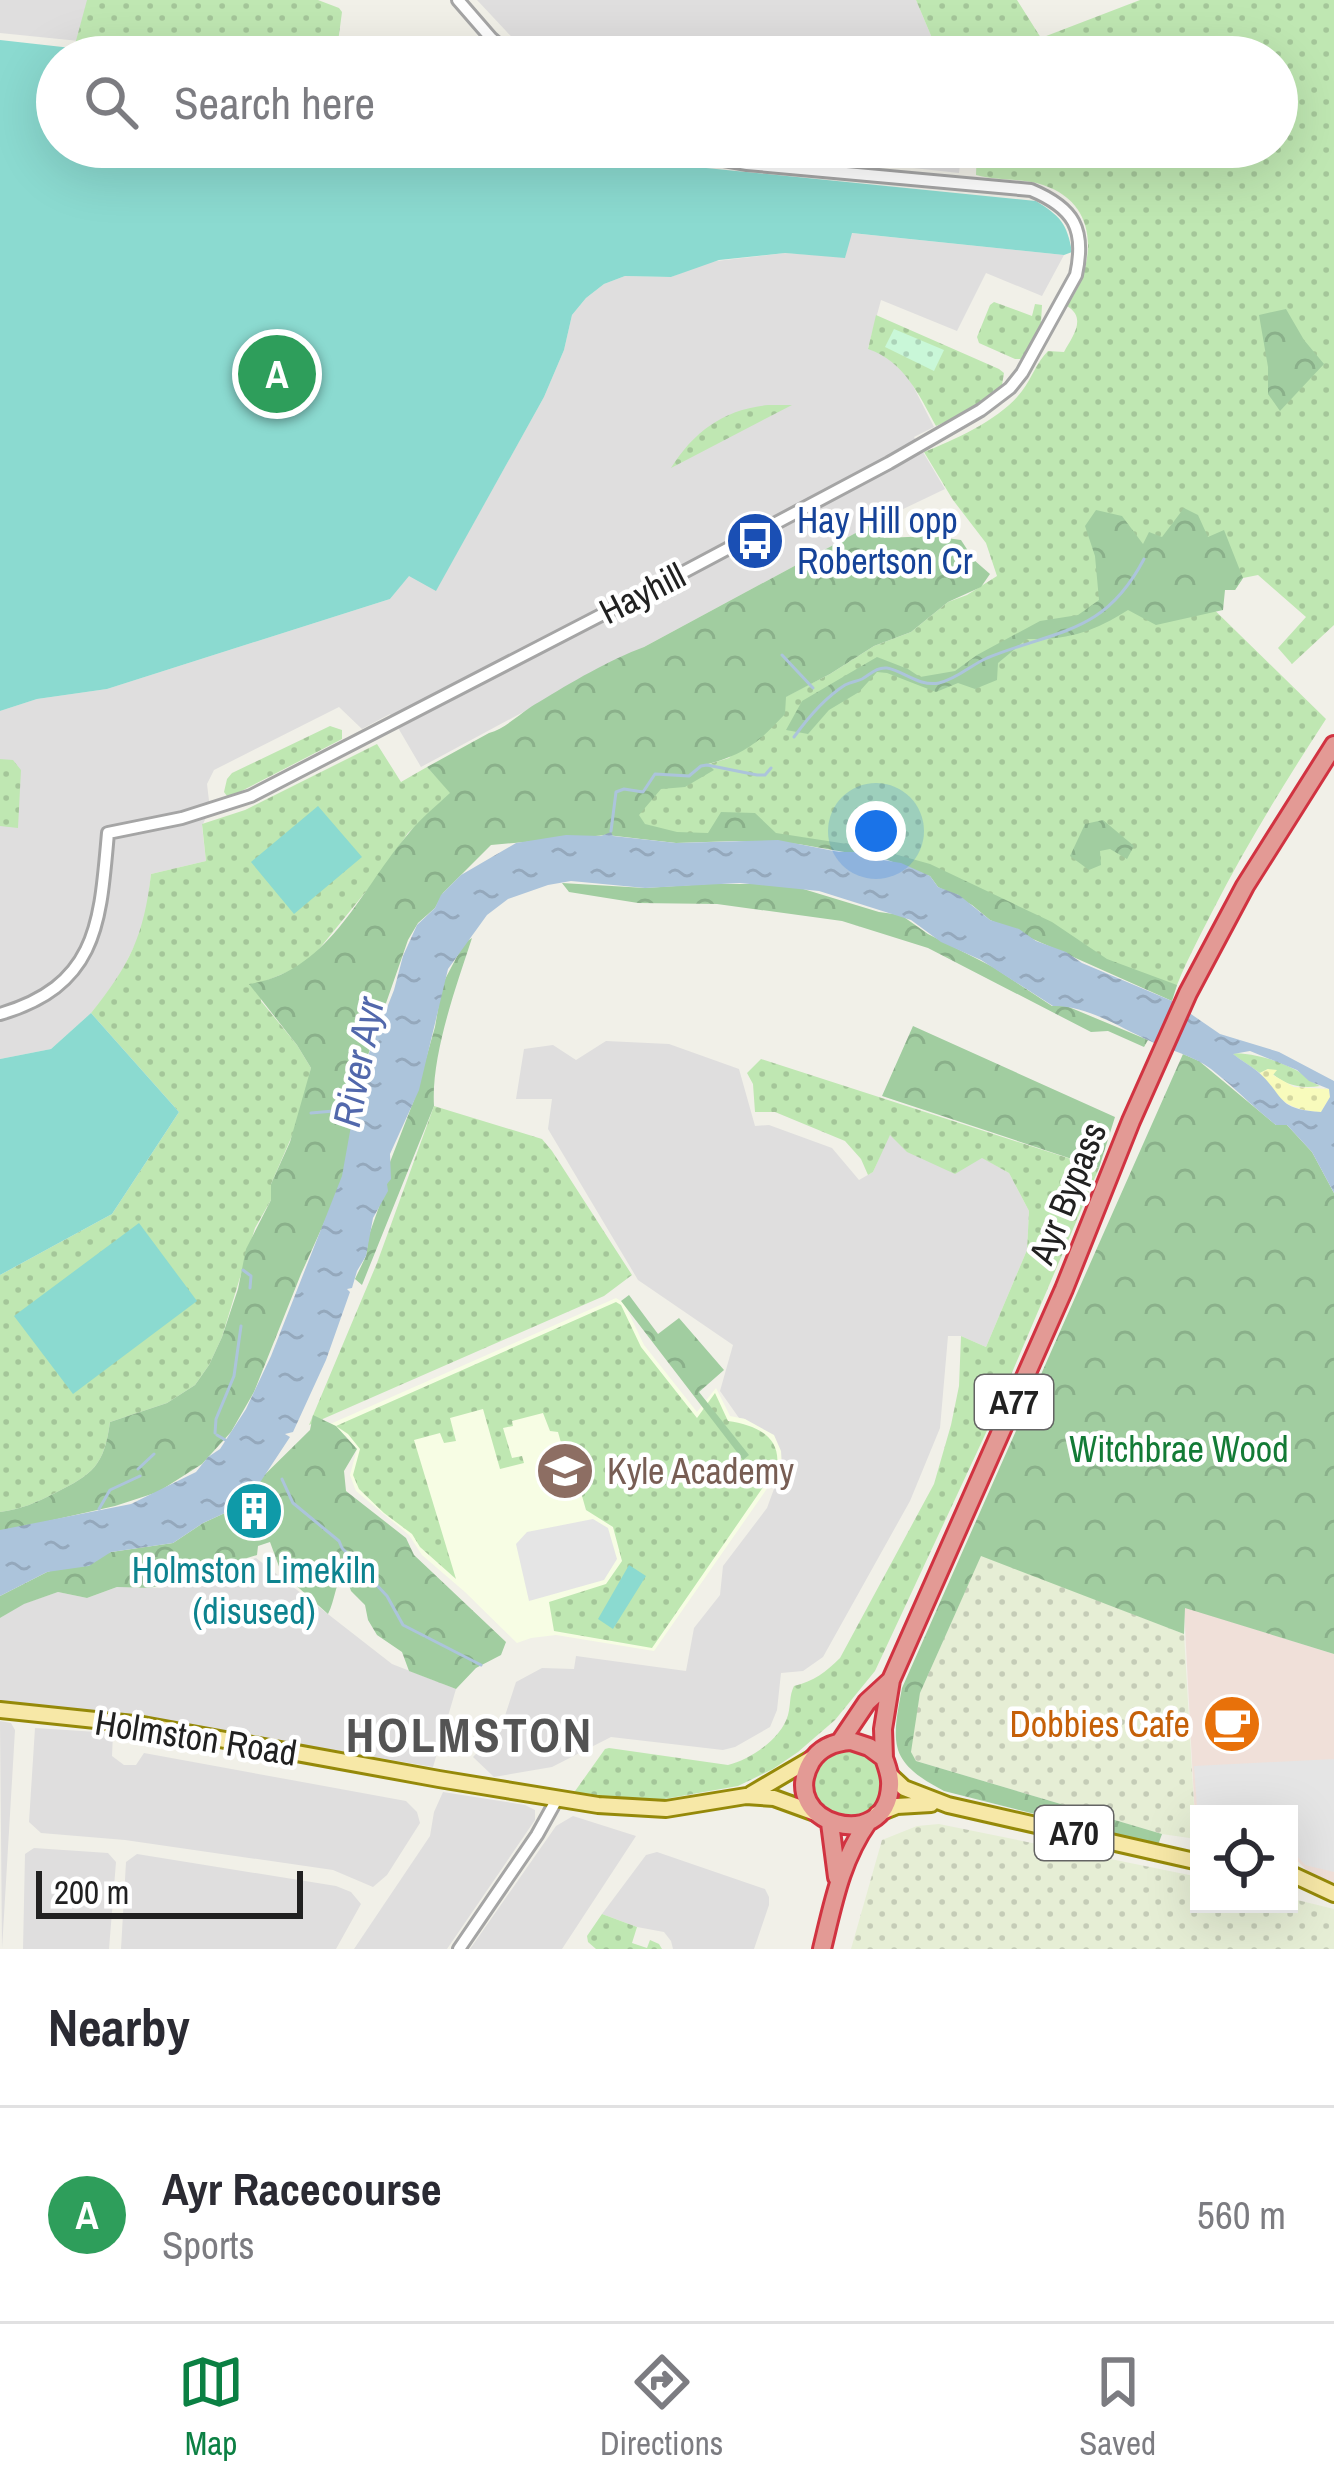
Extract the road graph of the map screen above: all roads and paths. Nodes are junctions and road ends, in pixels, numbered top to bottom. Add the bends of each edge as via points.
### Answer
1 (458, 0) edge
2 (489, 36) edge
3 (791, 168) edge
4 (1334, 745) edge
5 (0, 1014) edge
6 (891, 1680) junction
7 (0, 1710) edge
8 (840, 1742) junction
9 (815, 1756) junction
10 (887, 1766) junction
11 (746, 1796) junction
12 (557, 1799) junction
13 (948, 1805) junction
14 (824, 1818) junction
15 (873, 1818) junction
16 (1190, 1860) edge
17 (1298, 1878) edge
18 (837, 1884) junction
19 (1334, 1894) edge
20 (459, 1949) edge
21 (822, 1949) edge

1 - 2 street
3 - 5 street, Hayhill via 1031,190 1069,213 1079,239 1076,275 1010,388 963,422 251,796 108,833 99,918 80,961 50,992
4 - 6 highway, Ayr Bypass / A77 via 1188,993
6 - 8 highway, Ayr Bypass / A77
6 - 10 highway, Ayr Bypass / A77
7 - 12 main road, Holmston Road via 143,1725
8 - 9 highway, A77
8 - 10 highway via 860,1743
9 - 11 main road
9 - 14 highway, A77 via 805,1786
10 - 13 main road, A70 via 904,1788
10 - 15 highway, A77 via 889,1794
11 - 12 main road, Holmston Road via 666,1809
11 - 14 main road
12 - 20 street
13 - 15 main road, A70 via 897,1806
13 - 16 main road, A70
14 - 15 highway via 850,1826
14 - 18 highway, A77
15 - 18 highway, A77
17 - 19 main road
18 - 21 highway, A77

